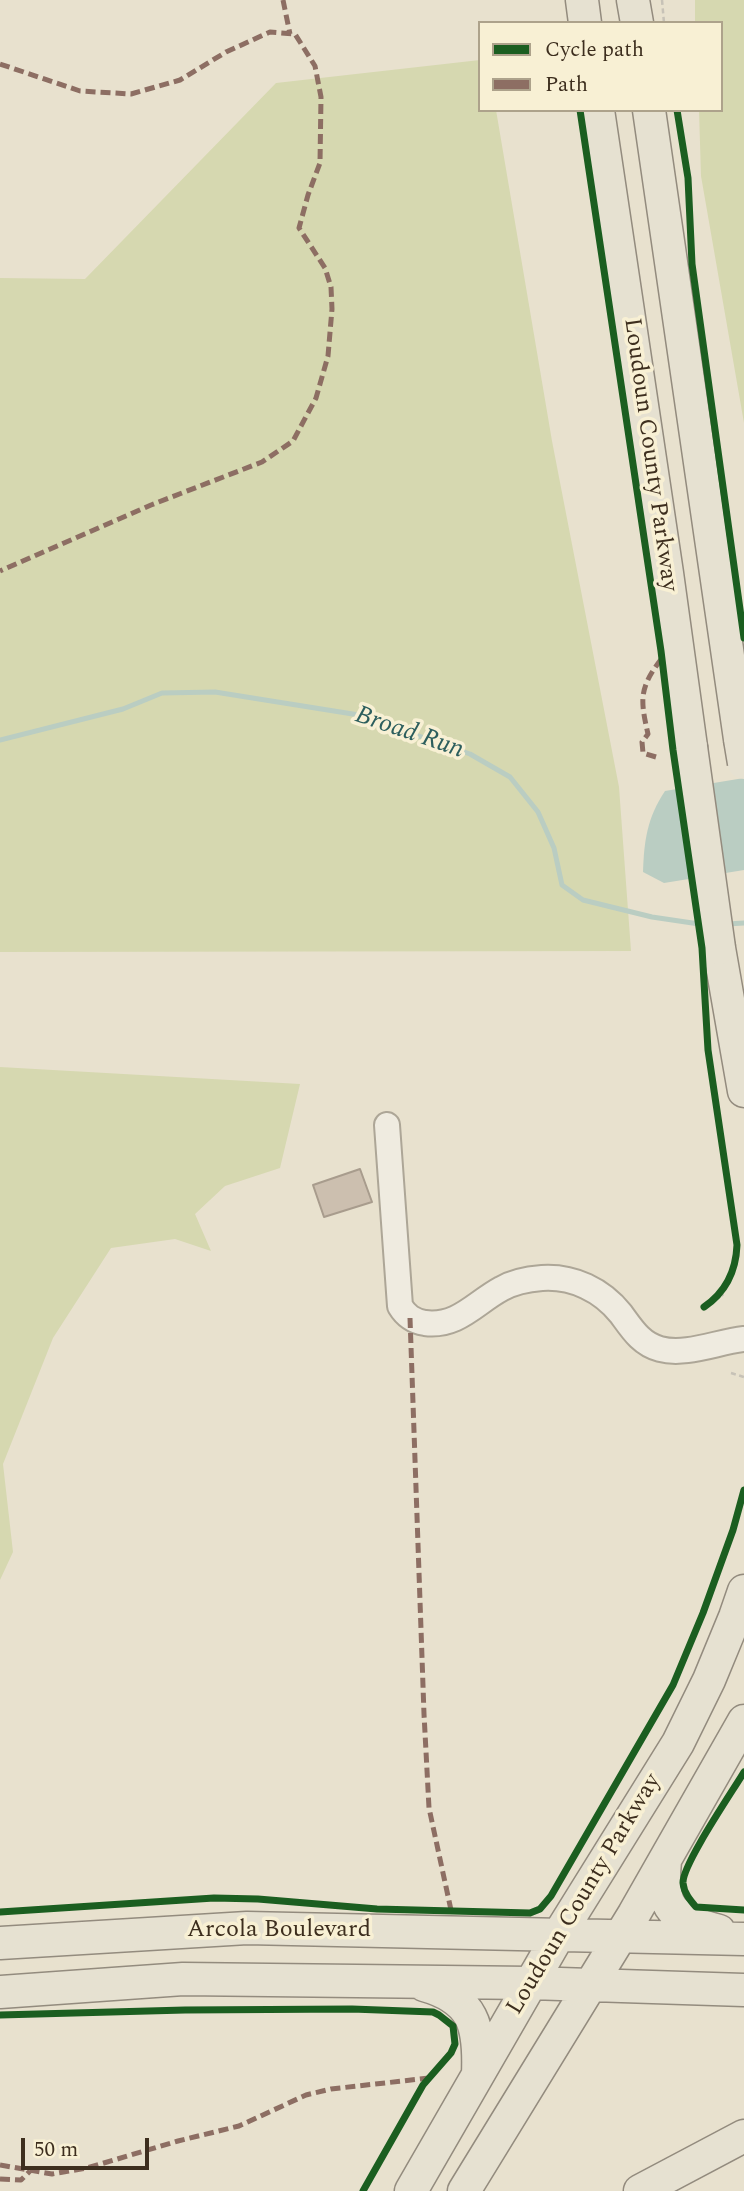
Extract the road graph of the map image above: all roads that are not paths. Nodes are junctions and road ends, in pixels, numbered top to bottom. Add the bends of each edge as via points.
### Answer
1 (582, 0) edge
2 (633, 0) edge
3 (585, 21) edge
4 (637, 21) edge
5 (598, 112) edge
6 (649, 112) edge
7 (742, 751) edge
8 (744, 1091) edge
9 (387, 1125) dead end
10 (744, 1339) edge
11 (744, 1591) edge
12 (744, 1721) edge
13 (665, 1861) junction
14 (739, 1929) edge
15 (558, 1936) junction
16 (619, 1937) junction
17 (0, 1943) edge
18 (395, 1980) junction
19 (530, 1983) junction
20 (588, 1986) junction
21 (744, 1990) edge
22 (0, 1993) edge
23 (478, 2074) junction
24 (744, 2136) edge
25 (411, 2191) edge
26 (464, 2191) edge
27 (640, 2191) edge

1 - 3 main road
2 - 4 main road
5 - 8 main road, Loudoun County Parkway, bridge via 719,948
6 - 7 main road, Loudoun County Parkway
9 - 10 lane via 400,1306 410,1318 447,1322 513,1283 560,1278 600,1294 645,1343 662,1350
11 - 15 main road, Loudoun County Parkway via 678,1743
12 - 13 main road, Loudoun County Parkway
13 - 14 main road via 664,1898 671,1908 691,1923
13 - 16 main road, Loudoun County Parkway
14 - 16 main road, Arcola Boulevard
15 - 16 main road, Arcola Boulevard
15 - 17 main road, Arcola Boulevard via 247,1928
15 - 19 main road, Loudoun County Parkway
16 - 20 main road, Loudoun County Parkway
18 - 19 main road, Arcola Boulevard
18 - 22 main road, Arcola Boulevard via 183,1979
18 - 23 main road via 441,1990 464,2005 478,2042
19 - 20 main road, Arcola Boulevard
19 - 23 main road, Loudoun County Parkway
20 - 21 main road, Arcola Boulevard
20 - 26 main road, Loudoun County Parkway
23 - 25 main road, Loudoun County Parkway
24 - 27 main road

